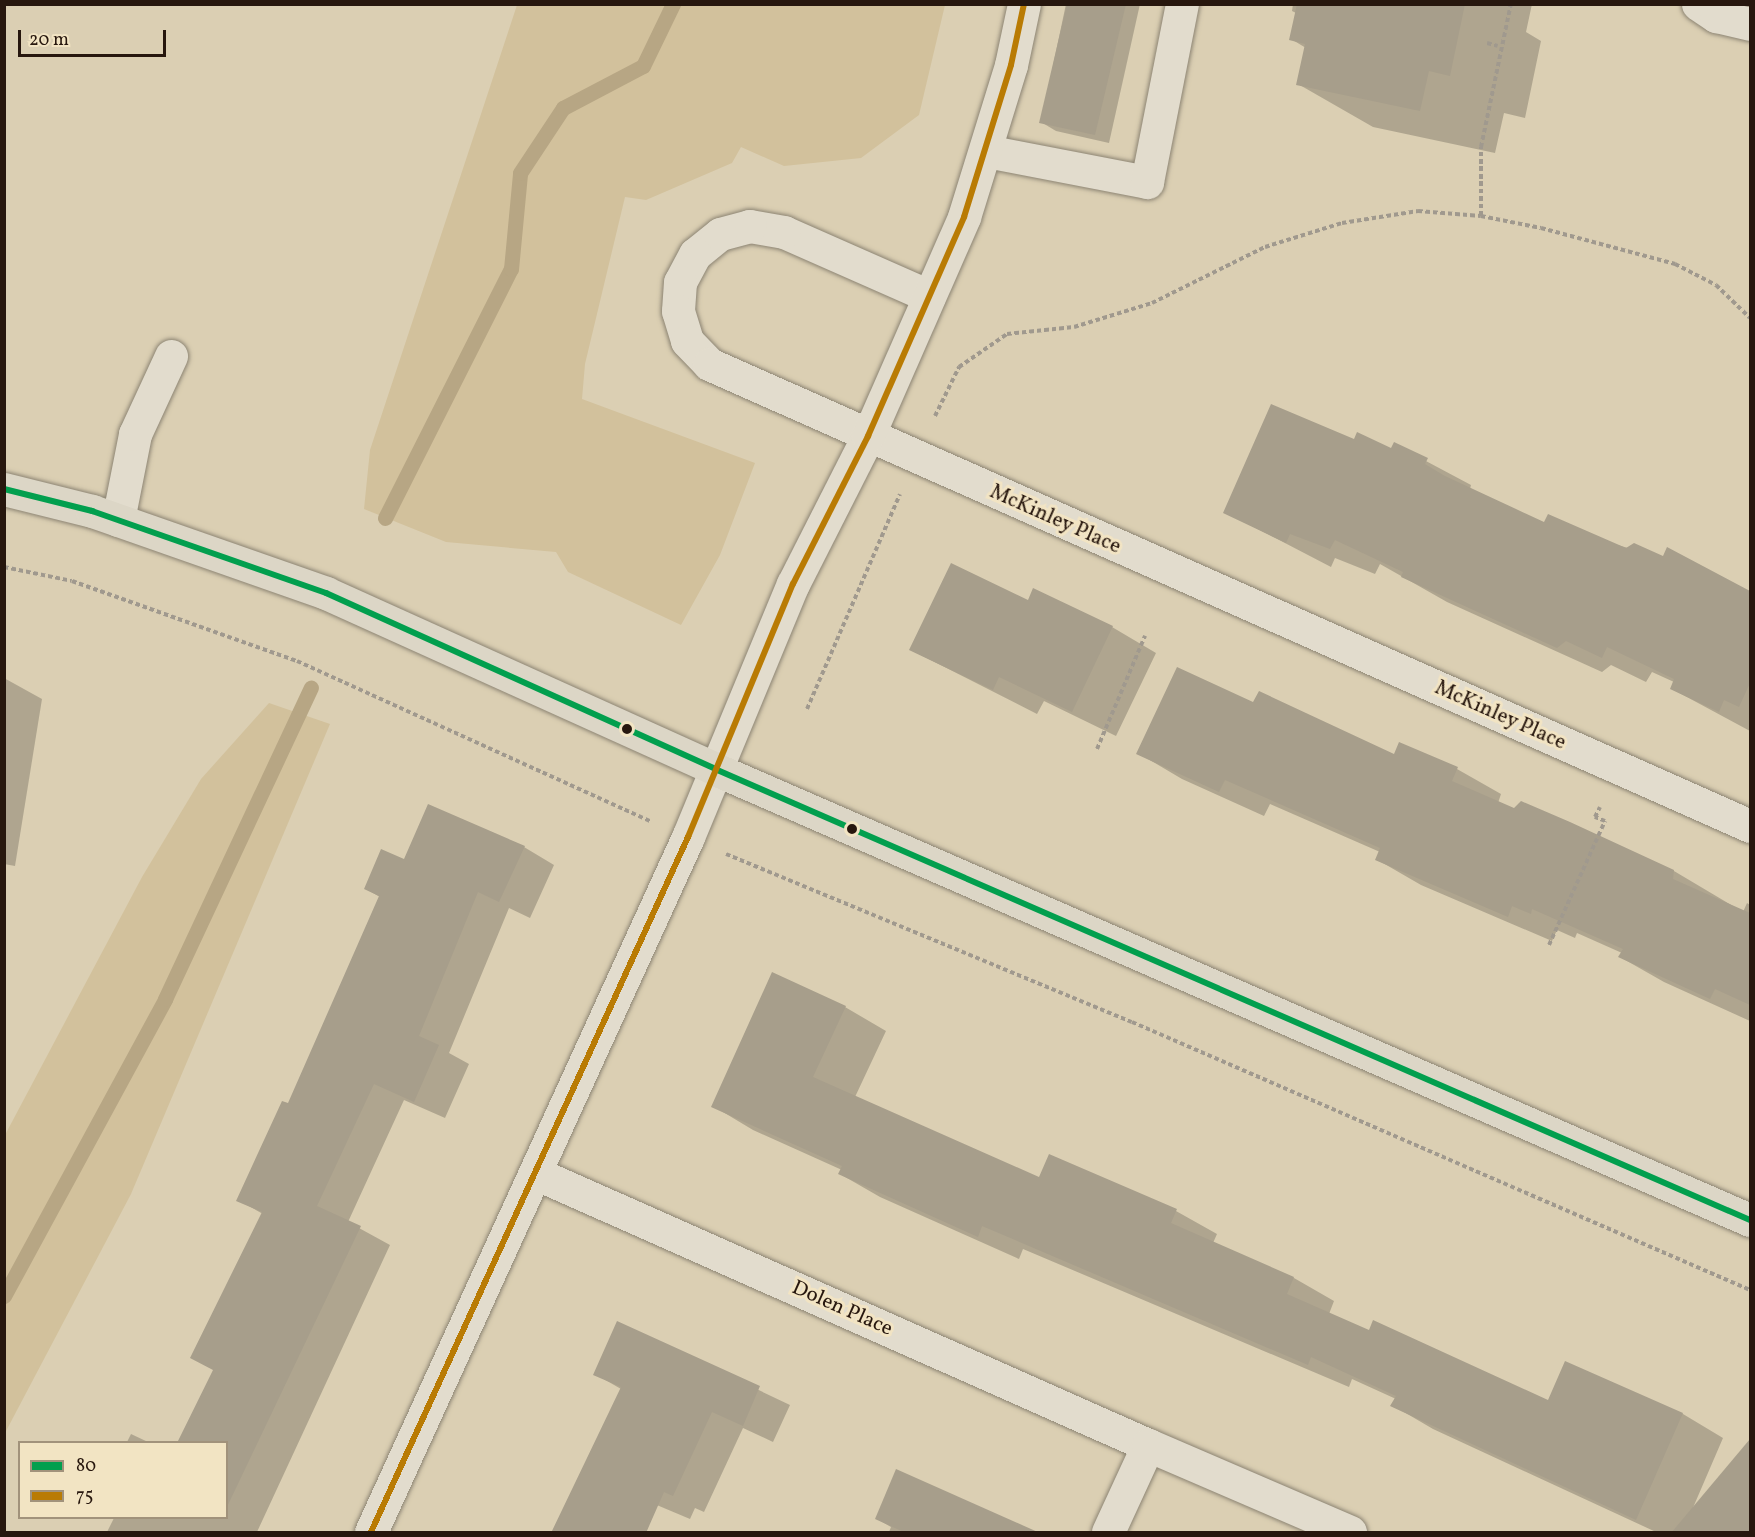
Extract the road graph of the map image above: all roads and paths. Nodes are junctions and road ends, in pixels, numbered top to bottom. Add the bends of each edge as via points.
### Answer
1 (1024, 4) edge
2 (1182, 4) edge
3 (1511, 4) edge
4 (1698, 4) edge
5 (1750, 24) edge
6 (1487, 43) dead end
7 (1498, 46) dead end
8 (986, 150) junction
9 (1481, 216) junction
10 (929, 297) junction
11 (1750, 318) edge
12 (171, 356) dead end
13 (868, 436) junction
14 (916, 458) junction
15 (4, 489) edge
16 (118, 520) junction
17 (4, 567) edge
18 (1145, 636) dead end
19 (807, 708) dead end
20 (1097, 749) dead end
21 (715, 768) junction
22 (1602, 801) dead end
23 (1750, 826) edge
24 (688, 837) junction
25 (1549, 945) dead end
26 (535, 1173) junction
27 (1750, 1220) edge
28 (1750, 1290) edge
29 (1148, 1445) junction
30 (370, 1533) edge
31 (1108, 1533) edge
32 (1350, 1533) edge

1 - 8 street
2 - 8 street via 1146,182
3 - 9 path via 1481,147
4 - 5 street via 1716,16
6 - 7 path
8 - 10 street via 964,217
9 - 11 path via 1675,264 1716,285
9 - 14 path via 1418,211 1342,223 1265,247 1152,303 1074,327 1007,334 959,367
10 - 13 street
10 - 13 street, McKinley Place via 784,232 750,226 720,234 695,254 680,282 678,311 687,341 709,364
12 - 16 street via 135,434
13 - 14 street, McKinley Place
13 - 21 street via 793,584
14 - 19 path
14 - 23 street, McKinley Place
15 - 16 main road
16 - 21 main road via 326,593
17 - 24 path via 72,581 297,661
18 - 20 path
21 - 24 street
21 - 27 main road
22 - 25 path via 1595,817 1605,822
24 - 26 street
24 - 28 path via 1143,1027
26 - 29 street, Dolen Place
26 - 30 street
29 - 31 street
29 - 32 street, Dolen Place

